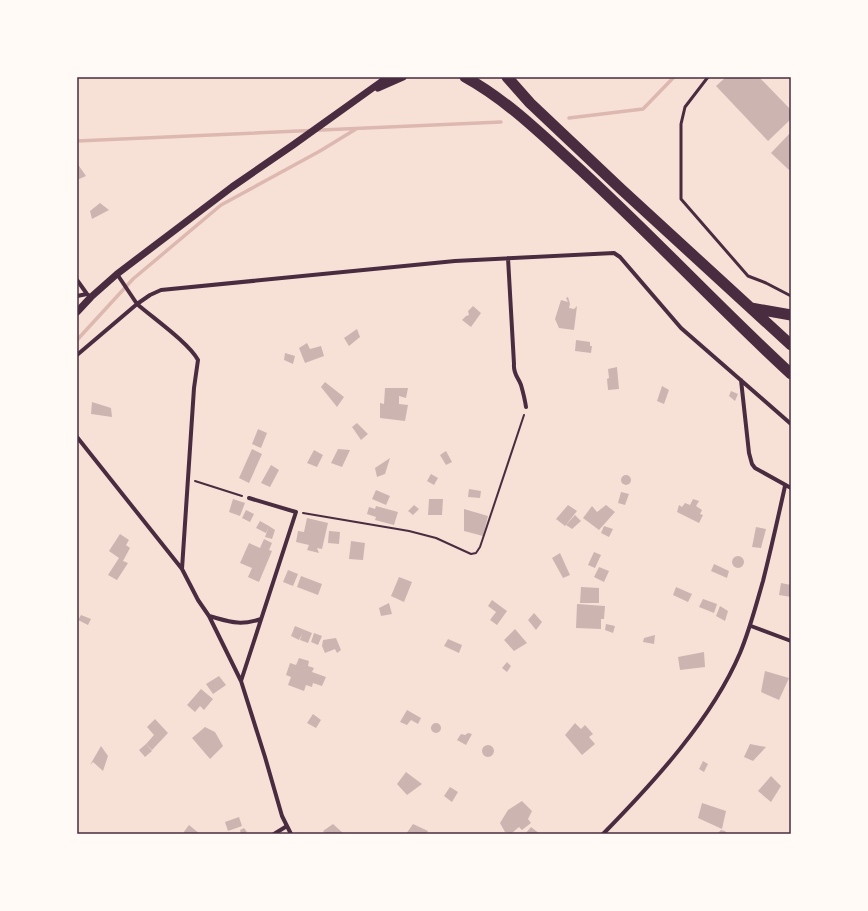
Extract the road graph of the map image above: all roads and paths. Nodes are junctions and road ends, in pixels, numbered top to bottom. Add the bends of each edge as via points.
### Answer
1 (388, 77) edge
2 (403, 77) edge
3 (465, 77) edge
4 (507, 77) edge
5 (708, 77) edge
6 (367, 93) junction
7 (508, 258) junction
8 (117, 274) junction
9 (77, 280) edge
10 (77, 296) edge
11 (89, 296) junction
12 (791, 296) edge
13 (137, 304) junction
14 (751, 308) junction
15 (77, 312) edge
16 (791, 315) edge
17 (790, 341) edge
18 (77, 355) edge
19 (791, 374) edge
20 (740, 380) junction
21 (526, 407) joint
22 (791, 424) edge
23 (77, 437) edge
24 (188, 479) junction
25 (785, 486) junction
26 (791, 488) edge
27 (249, 498) joint
28 (296, 512) junction
29 (182, 569) junction
30 (209, 616) junction
31 (261, 619) junction
32 (751, 626) junction
33 (791, 641) edge
34 (241, 681) junction
35 (286, 826) junction
36 (274, 834) edge
37 (290, 834) edge
38 (603, 834) edge

1 - 6 street
2 - 6 street
3 - 19 highway via 520,115 602,190
4 - 14 highway via 530,103
5 - 12 lane via 685,107 682,124 681,199 748,276
6 - 8 street via 232,187
7 - 13 street via 161,290
7 - 20 street via 614,253 681,328
7 - 21 street via 513,369
8 - 11 street
8 - 13 street
9 - 11 street
10 - 11 street
11 - 15 street
13 - 18 street
13 - 24 street via 184,343 198,360
14 - 16 highway
14 - 17 highway
20 - 22 street
20 - 25 street via 752,464
21 - 28 path via 476,553 471,554 436,538 409,531
23 - 29 street
24 - 27 path
24 - 29 street
25 - 26 street
25 - 32 street
27 - 28 street
28 - 31 street
29 - 30 street
30 - 31 street via 234,623 248,623
30 - 34 street
31 - 34 street
32 - 33 street
32 - 38 street via 725,683 686,741
34 - 35 street
35 - 36 street
35 - 37 street

